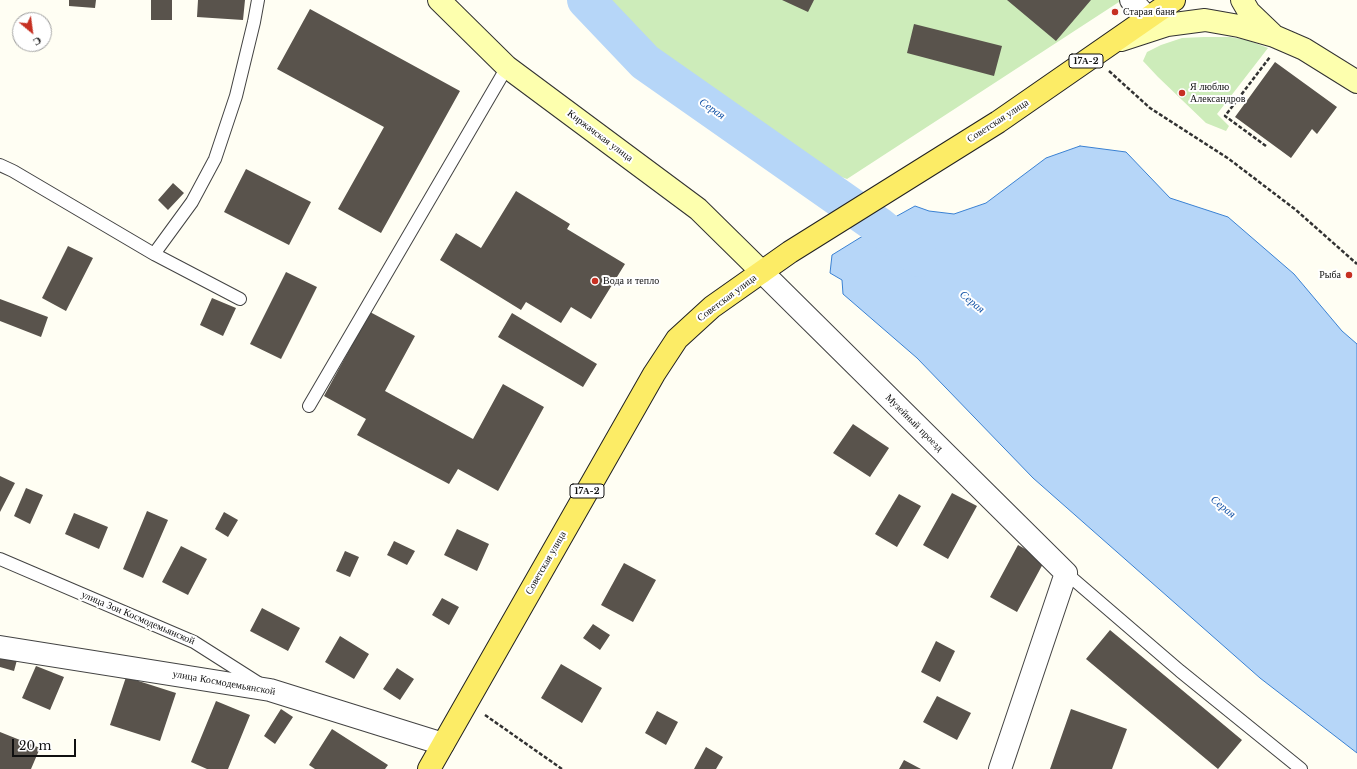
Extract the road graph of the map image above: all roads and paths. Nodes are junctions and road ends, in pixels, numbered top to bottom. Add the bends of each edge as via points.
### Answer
1 (258, 0) edge
2 (438, 0) edge
3 (1131, 0) edge
4 (1174, 0) edge
5 (1242, 0) edge
6 (1148, 18) junction
7 (1115, 42) junction
8 (1274, 44) junction
9 (507, 67) junction
10 (1106, 68) dead end
11 (1357, 82) edge
12 (1266, 146) dead end
13 (0, 165) edge
14 (154, 254) junction
15 (1357, 264) edge
16 (762, 272) junction
17 (240, 300) dead end
18 (309, 406) dead end
19 (0, 559) edge
20 (1066, 573) junction
21 (0, 647) edge
22 (270, 690) junction
23 (483, 714) dead end
24 (443, 744) junction
25 (429, 769) edge
26 (562, 769) edge
27 (1000, 769) edge
28 (1301, 769) edge

1 - 14 lane via 236,96 215,159 192,202
2 - 9 street, Киржачская улица
3 - 6 street
4 - 6 main road, Советская улица / 17А-2
5 - 8 street
6 - 7 main road, Советская улица / 17А-2
7 - 8 street via 1167,25 1205,20 1239,26
7 - 16 main road, Советская улица / 17А-2 via 998,122
8 - 11 street via 1304,49
8 - 12 path via 1225,116
9 - 16 street, Киржачская улица via 698,210
9 - 18 lane
10 - 15 path via 1150,108 1229,159 1290,206
13 - 14 lane
14 - 17 lane
16 - 20 street, Музейный проезд
16 - 24 main road, Советская улица / 17А-2 via 712,307 677,339 654,374
19 - 22 lane, улица Зои Космодемьянской via 194,642
20 - 27 street
20 - 28 lane via 1180,671
21 - 22 street, улица Космодемьянской
22 - 24 street, улица Космодемьянской
23 - 26 path
24 - 25 main road, Советская улица / 17А-2

